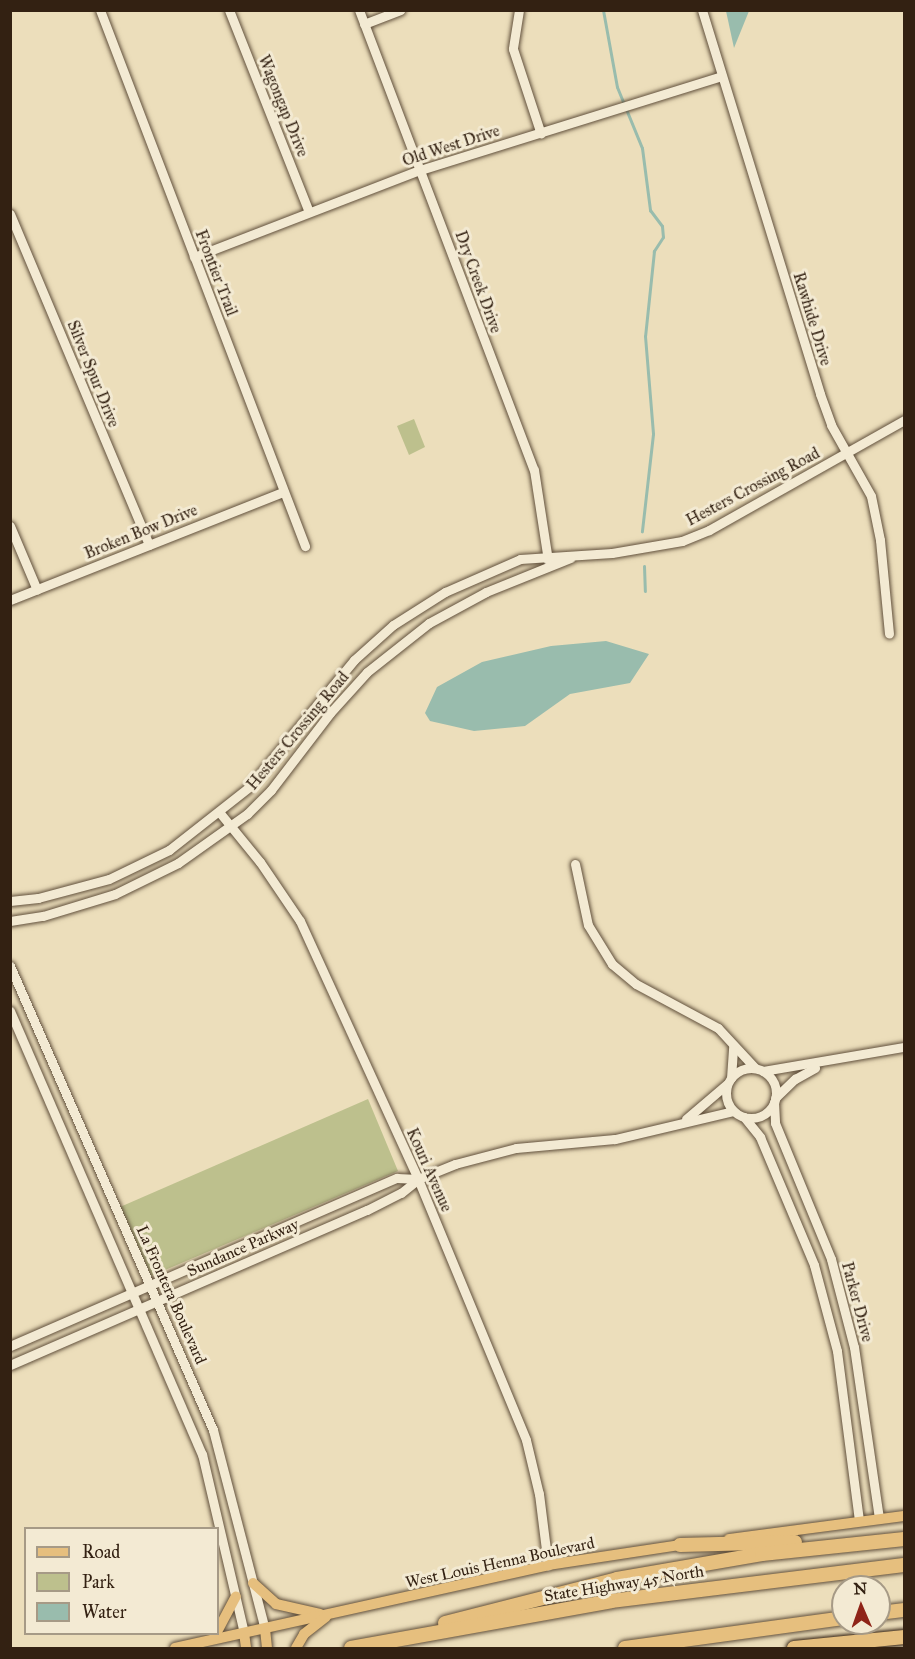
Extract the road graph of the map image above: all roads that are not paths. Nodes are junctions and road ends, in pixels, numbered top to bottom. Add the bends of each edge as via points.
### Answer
1 (100, 10) edge
2 (229, 10) edge
3 (359, 10) edge
4 (400, 10) edge
5 (519, 10) edge
6 (702, 10) edge
7 (364, 24) junction
8 (721, 76) junction
9 (541, 134) junction
10 (420, 170) junction
11 (309, 212) junction
12 (10, 214) edge
13 (194, 257) junction
14 (904, 420) edge
15 (847, 454) junction
16 (283, 492) junction
17 (10, 526) edge
18 (149, 545) junction
19 (305, 546) dead end
20 (548, 556) junction
21 (570, 558) junction
22 (549, 569) junction
23 (37, 590) junction
24 (10, 600) edge
25 (889, 634) dead end
26 (220, 813) junction
27 (230, 828) junction
28 (574, 864) dead end
29 (10, 901) edge
30 (10, 921) edge
31 (10, 966) edge
32 (10, 1011) edge
33 (734, 1046) junction
34 (904, 1047) edge
35 (822, 1064) junction
36 (759, 1070) junction
37 (729, 1081) junction
38 (775, 1100) junction
39 (733, 1111) junction
40 (744, 1117) junction
41 (686, 1119) junction
42 (418, 1179) junction
43 (808, 1204) junction
44 (792, 1210) junction
45 (150, 1286) junction
46 (134, 1293) junction
47 (157, 1302) junction
48 (141, 1309) junction
49 (10, 1347) edge
50 (855, 1347) junction
51 (837, 1351) junction
52 (10, 1365) edge
53 (904, 1516) edge
54 (879, 1518) junction
55 (859, 1521) junction
56 (904, 1537) edge
57 (680, 1545) junction
58 (548, 1565) junction
59 (904, 1565) edge
60 (253, 1583) junction
61 (236, 1596) junction
62 (329, 1615) junction
63 (831, 1619) edge
64 (219, 1628) edge
65 (265, 1629) junction
66 (904, 1631) edge
67 (244, 1634) junction
68 (211, 1635) edge
69 (904, 1637) edge
70 (196, 1647) edge
71 (175, 1648) edge
72 (246, 1648) edge
73 (267, 1648) edge
74 (296, 1648) edge
75 (355, 1648) edge
76 (625, 1648) edge
77 (794, 1648) edge
78 (815, 1648) edge

1 - 13 street, Frontier Trail
2 - 11 street, Wagongap Drive
3 - 7 street, Dry Creek Drive
4 - 7 street
5 - 9 street via 513,49
6 - 8 street, Rawhide Drive
7 - 10 street, Dry Creek Drive
8 - 9 street, Old West Drive
8 - 15 street, Rawhide Drive via 820,393
9 - 10 street, Old West Drive
10 - 11 street, Old West Drive
10 - 20 street, Dry Creek Drive via 534,470
11 - 13 street, Old West Drive
12 - 18 street, Silver Spur Drive
13 - 16 street, Frontier Trail
14 - 15 street, Hesters Crossing Road
15 - 21 street, Hesters Crossing Road via 682,541
15 - 25 street, Rawhide Drive via 871,496 880,540
16 - 18 street, Broken Bow Drive
16 - 19 street, Frontier Trail
17 - 23 street
18 - 23 street, Broken Bow Drive
20 - 21 street, Hesters Crossing Road
20 - 22 street, Dry Creek Drive
20 - 26 street, Hesters Crossing Road via 520,559 475,576 393,625 330,685 273,760
21 - 22 street, Hesters Crossing Road
22 - 27 street, Hesters Crossing Road via 486,592 429,623 367,672 271,790
23 - 24 street, Broken Bow Drive
26 - 27 street, Kouri Avenue
26 - 29 street, Hesters Crossing Road via 170,850 109,879 38,898
27 - 30 street, Hesters Crossing Road via 178,863 115,894 43,916
27 - 42 street, Kouri Avenue via 260,862 300,921
28 - 33 street via 588,925 612,964 636,984 717,1028
31 - 45 street, La Frontera Boulevard
32 - 46 street, La Frontera Boulevard
33 - 36 street
33 - 37 street
34 - 35 street
35 - 36 street
35 - 38 street via 795,1079
36 - 37 street via 746,1068
36 - 38 street via 773,1083
37 - 39 street via 726,1098
37 - 41 street, Sundance Parkway
38 - 40 street via 764,1115
38 - 43 street, Parker Drive via 775,1122
39 - 40 street
39 - 41 street, Sundance Parkway
40 - 44 street, Parker Drive via 760,1137
41 - 42 street, Sundance Parkway via 615,1139 516,1148 455,1164
42 - 45 street, Sundance Parkway via 397,1178
42 - 47 street, Sundance Parkway via 367,1210
42 - 58 street, Kouri Avenue via 526,1440 539,1494
43 - 44 street
43 - 50 street, Parker Drive via 831,1259
44 - 51 street, Parker Drive via 814,1265
45 - 46 street, Sundance Parkway
45 - 47 street, La Frontera Boulevard
46 - 48 street, La Frontera Boulevard
46 - 49 street, Sundance Parkway
47 - 48 street, Sundance Parkway
47 - 60 street, La Frontera Boulevard via 219,1448
48 - 52 street, Sundance Parkway
48 - 61 street, La Frontera Boulevard via 202,1454
50 - 51 street
50 - 54 street, Parker Drive
51 - 55 street, Parker Drive
53 - 54 main road, West Louis Henna Boulevard
54 - 55 main road, West Louis Henna Boulevard
55 - 57 main road, West Louis Henna Boulevard
56 - 57 highway
56 - 75 highway via 762,1554 617,1579
57 - 58 main road, West Louis Henna Boulevard
58 - 62 main road, West Louis Henna Boulevard
59 - 75 highway, State Highway 45 North via 611,1601
60 - 62 main road via 276,1604
60 - 65 street, La Frontera Boulevard
61 - 64 main road
61 - 67 street, La Frontera Boulevard
62 - 65 main road, West Louis Henna Boulevard
62 - 74 main road via 304,1634
63 - 76 highway
65 - 67 main road, West Louis Henna Boulevard
65 - 73 main road, La Frontera Boulevard
66 - 78 highway
67 - 70 main road, West Louis Henna Boulevard
67 - 72 main road, La Frontera Boulevard
68 - 70 main road
69 - 77 highway, bridge
70 - 71 main road, West Louis Henna Boulevard

